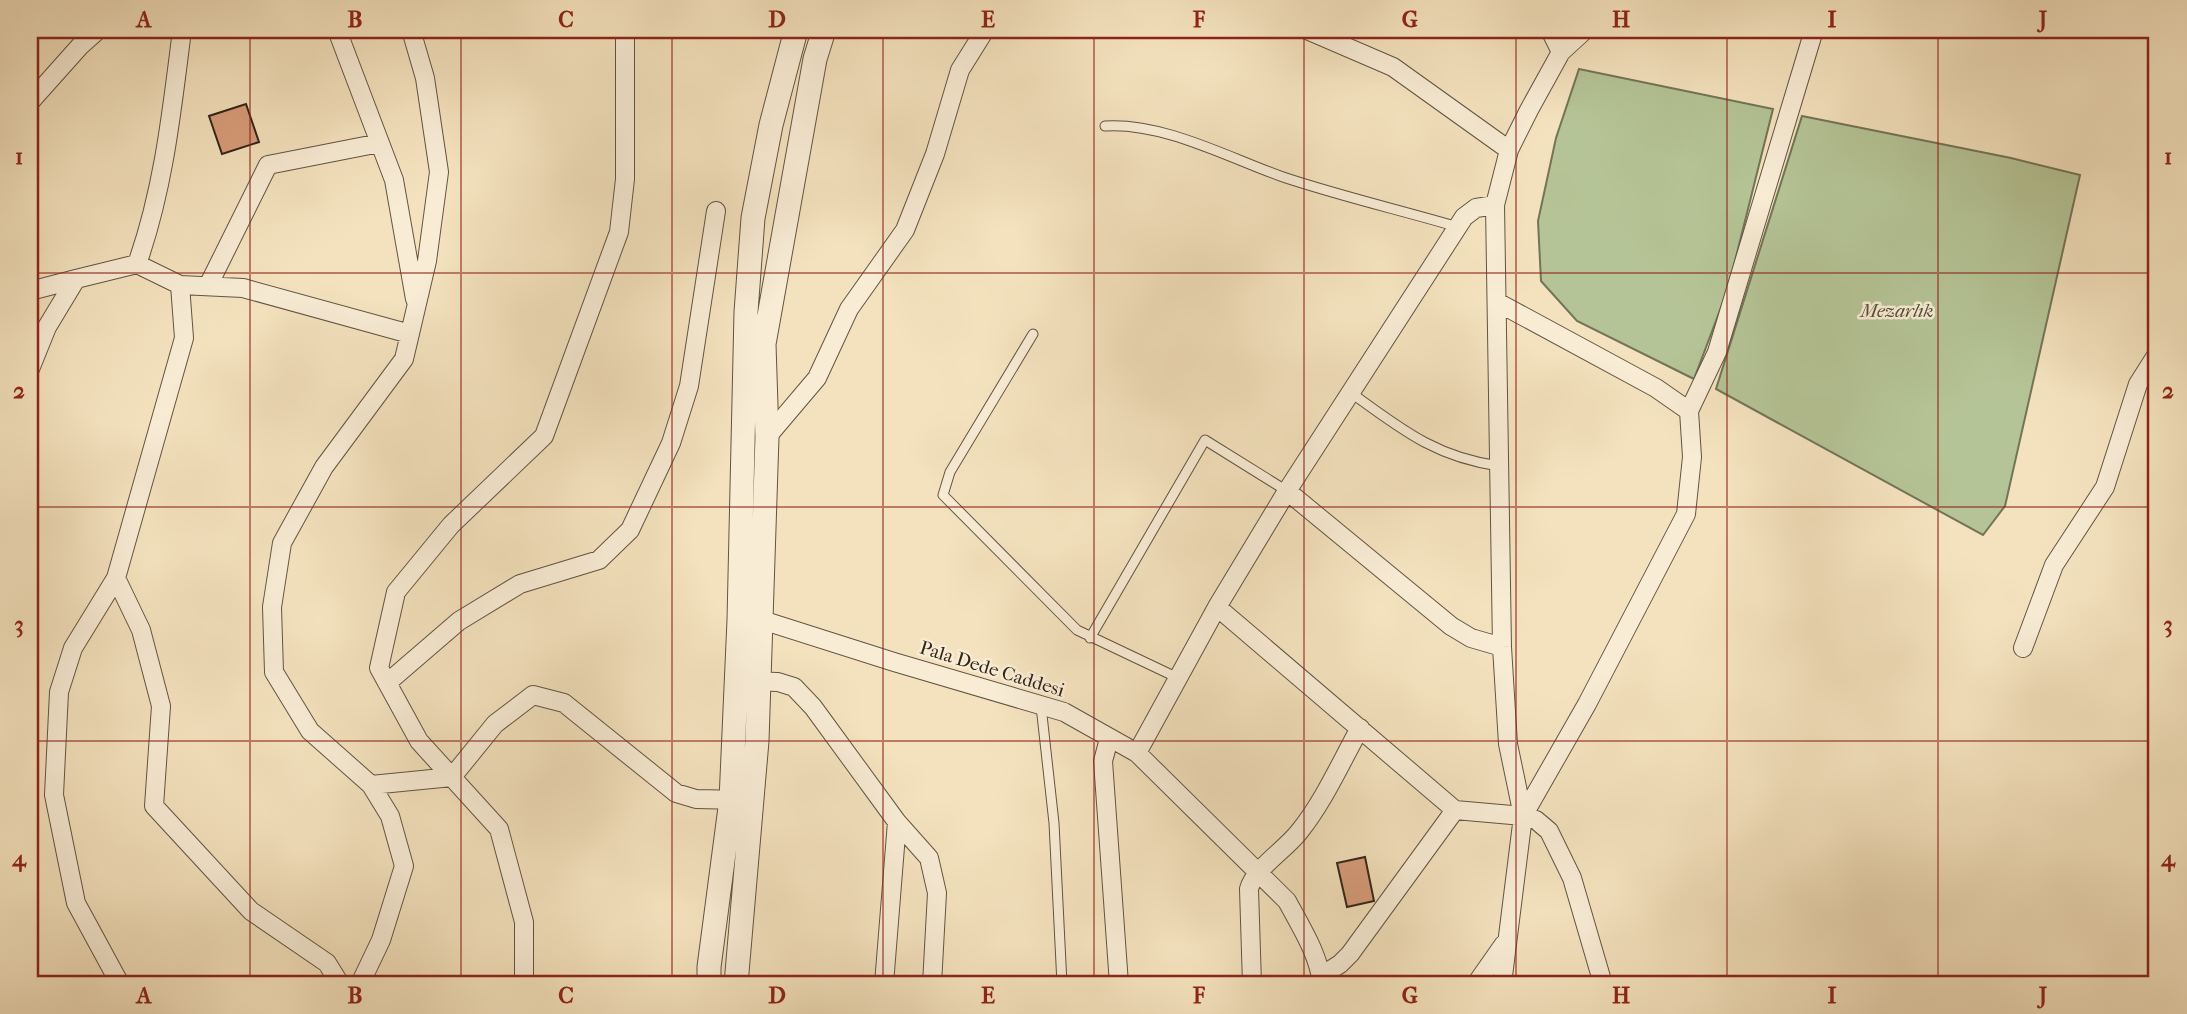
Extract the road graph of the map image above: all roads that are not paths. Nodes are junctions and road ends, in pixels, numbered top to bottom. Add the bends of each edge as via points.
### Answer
1 (98, 30) edge
2 (183, 30) edge
3 (337, 30) edge
4 (411, 30) edge
5 (625, 30) edge
6 (796, 30) edge
7 (824, 30) edge
8 (985, 30) edge
9 (1307, 30) edge
10 (1550, 30) edge
11 (1564, 30) edge
12 (1586, 30) edge
13 (1814, 30) edge
14 (1562, 52) junction
15 (30, 102) edge
16 (1105, 126) dead end
17 (380, 142) junction
18 (1509, 150) junction
19 (1495, 205) junction
20 (716, 211) dead end
21 (1458, 227) junction
22 (137, 264) junction
23 (76, 279) junction
24 (180, 285) junction
25 (208, 286) junction
26 (30, 291) edge
27 (1497, 302) junction
28 (416, 306) junction
29 (410, 334) junction
30 (1033, 334) dead end
31 (2157, 354) edge
32 (30, 369) edge
33 (1350, 393) junction
34 (1689, 411) junction
35 (767, 437) junction
36 (1499, 466) junction
37 (1287, 491) junction
38 (116, 578) junction
39 (1217, 607) junction
40 (750, 620) junction
41 (1090, 638) junction
42 (1502, 647) junction
43 (2023, 648) dead end
44 (1178, 678) junction
45 (748, 681) junction
46 (387, 683) junction
47 (1041, 705) junction
48 (1360, 728) junction
49 (1109, 738) junction
50 (1137, 753) junction
51 (452, 777) junction
52 (371, 785) junction
53 (742, 800) junction
54 (1455, 810) junction
55 (1523, 816) junction
56 (897, 822) junction
57 (1258, 872) junction
58 (1507, 941) junction
59 (1321, 980) edge
60 (120, 984) edge
61 (340, 984) edge
62 (360, 984) edge
63 (524, 984) edge
64 (709, 984) edge
65 (736, 984) edge
66 (884, 984) edge
67 (932, 984) edge
68 (1062, 984) edge
69 (1119, 984) edge
70 (1252, 984) edge
71 (1476, 984) edge
72 (1502, 984) edge
73 (1603, 984) edge

1 - 15 street
2 - 22 street via 166,154 151,225
3 - 17 street
4 - 28 street via 425,78 439,172
5 - 46 street via 625,179 619,232 544,436 451,525 396,592 379,668
6 - 40 street via 771,125 754,219 746,312
7 - 35 street via 764,344
8 - 35 street via 960,70 935,154 905,230 849,309 817,378
9 - 18 street via 1394,66
10 - 14 street
11 - 14 street
12 - 14 street
13 - 34 street via 1717,352
14 - 18 street
16 - 21 lane via 1155,129 1285,177
17 - 25 street via 268,164
17 - 28 street via 394,180
18 - 19 street
19 - 21 street via 1476,208
19 - 27 street
20 - 46 street via 689,386 671,443 630,530 599,560 520,584 458,621
21 - 33 street
22 - 23 street
22 - 24 street
23 - 26 street
23 - 32 street via 47,327
24 - 25 street
24 - 38 street via 184,338
25 - 29 street via 243,288
27 - 34 street via 1656,388
27 - 36 street
28 - 29 street
29 - 52 street via 404,359 324,467 282,543 272,607 274,672 310,731
30 - 41 lane via 950,472 943,495
31 - 43 street via 2138,384 2105,487 2054,565
33 - 36 lane via 1420,441 1459,458
33 - 37 street
34 - 55 street via 1692,457 1686,514
35 - 40 street
36 - 42 street
37 - 39 street
37 - 41 lane via 1205,440
37 - 42 street via 1451,626
38 - 60 street via 73,648 59,692 54,795 76,903
38 - 61 street via 141,630 160,706 154,806 251,911 327,963
39 - 44 street
39 - 48 street
40 - 45 street
40 - 47 street, Pala Dede Caddesi
41 - 44 lane
42 - 55 street via 1508,744
44 - 50 street
45 - 53 street
45 - 56 street via 794,687
46 - 51 street via 419,741
47 - 49 street, Pala Dede Caddesi via 1064,712
47 - 68 lane via 1054,823
48 - 54 street
48 - 57 street via 1300,832
49 - 50 street, Pala Dede Caddesi
49 - 69 street via 1103,761
50 - 57 street, Pala Dede Caddesi
51 - 52 street
51 - 53 street via 495,724 533,695 564,703 676,793 696,799
51 - 63 street via 499,829 524,922
52 - 62 street via 390,816 404,866 381,940
53 - 64 street
53 - 65 street
54 - 55 street
54 - 59 street via 1350,954
55 - 58 street
55 - 73 street via 1544,824 1572,878
56 - 66 street
56 - 67 street via 929,858 937,893
57 - 59 street, Pala Dede Caddesi via 1287,901 1304,931
57 - 70 street via 1249,889
58 - 71 street
58 - 72 street

